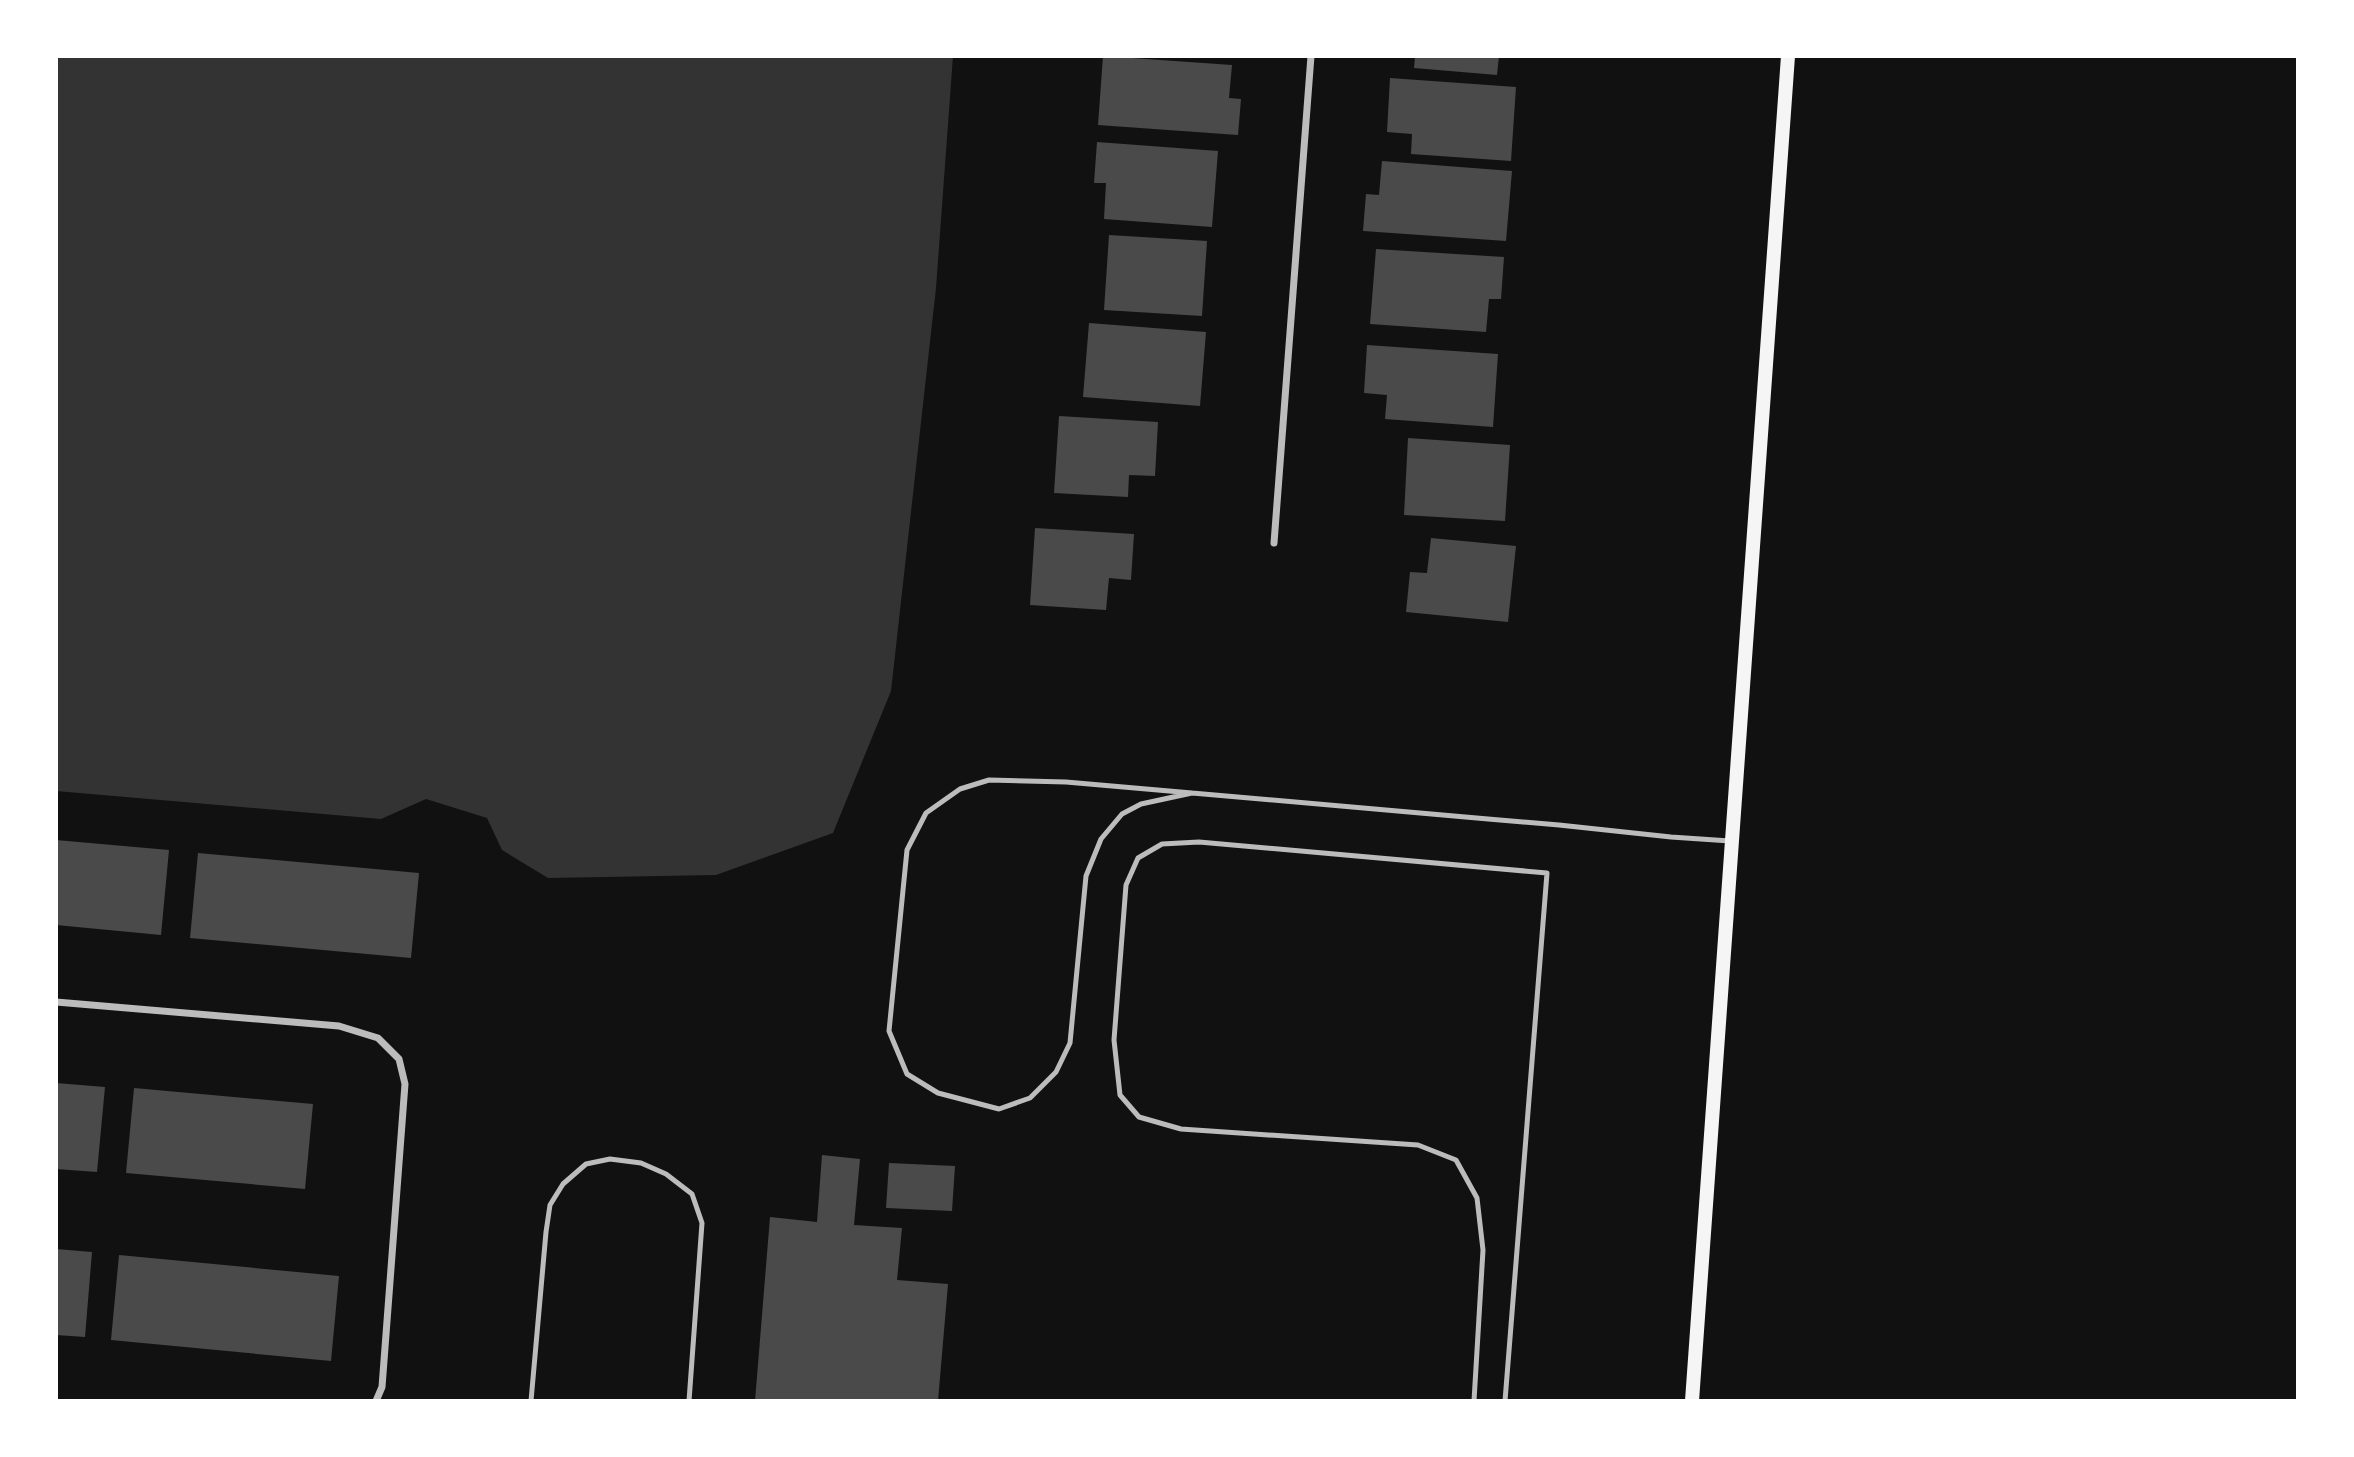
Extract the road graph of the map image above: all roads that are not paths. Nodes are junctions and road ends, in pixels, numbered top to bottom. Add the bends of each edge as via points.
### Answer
1 (1311, 56) edge
2 (1788, 56) edge
3 (1274, 543) dead end
4 (1192, 793) junction
5 (1733, 841) junction
6 (56, 1002) edge
7 (376, 1401) edge
8 (531, 1401) edge
9 (689, 1401) edge
10 (1474, 1401) edge
11 (1505, 1401) edge
12 (1692, 1401) edge

1 - 3 street
2 - 5 main road
4 - 4 lane via 989,780 960,789 926,813 907,850 889,1031 907,1074 938,1093 999,1109 1030,1098 1056,1072 1070,1043 1087,876 1101,839 1122,814 1142,804
4 - 5 lane
5 - 12 main road
6 - 7 street via 339,1026 378,1038 400,1059 405,1084 382,1387
8 - 9 lane via 550,1205 563,1184 586,1164 610,1159 641,1163 666,1174 692,1194 702,1223
10 - 11 lane via 1483,1250 1477,1198 1456,1160 1418,1145 1181,1129 1139,1117 1120,1096 1114,1040 1126,885 1138,858 1162,844 1199,842 1547,873

